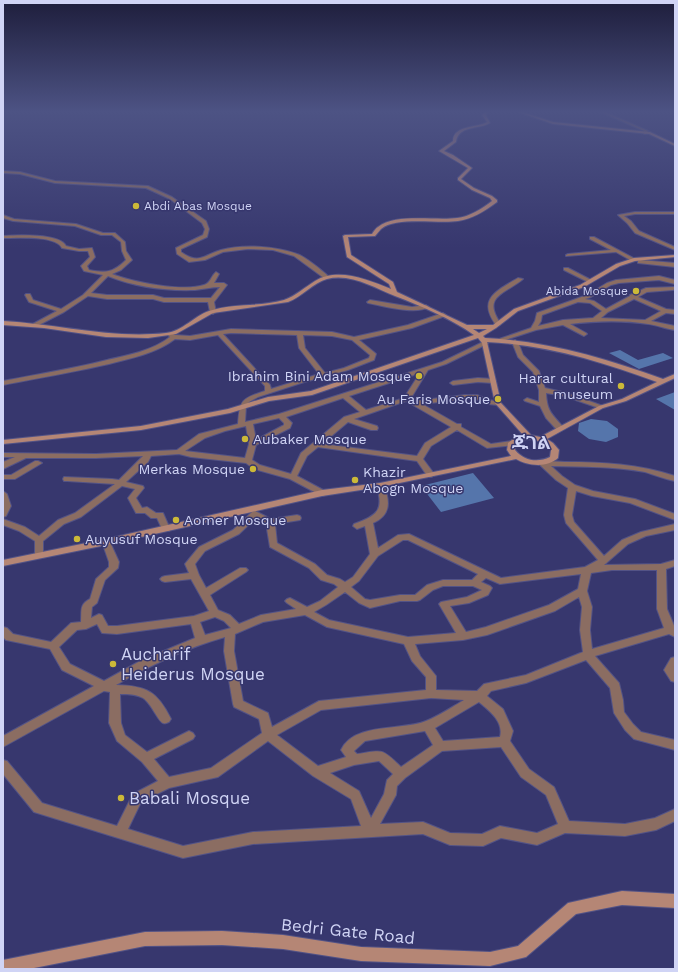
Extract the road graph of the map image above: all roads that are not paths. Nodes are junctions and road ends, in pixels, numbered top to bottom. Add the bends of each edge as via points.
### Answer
1 (454, 157) edge
2 (3, 172) edge
3 (675, 213) edge
4 (3, 216) edge
5 (3, 237) edge
6 (592, 238) dead end
7 (675, 249) edge
8 (614, 251) junction
9 (568, 255) dead end
10 (675, 256) edge
11 (634, 260) junction
12 (640, 262) dead end
13 (675, 265) edge
14 (566, 269) dead end
15 (108, 274) junction
16 (216, 274) dead end
17 (326, 277) junction
18 (520, 279) dead end
19 (590, 281) junction
20 (675, 282) edge
21 (208, 285) junction
22 (674, 288) edge
23 (87, 294) junction
24 (395, 294) junction
25 (28, 295) dead end
26 (674, 295) dead end
27 (632, 296) junction
28 (212, 300) junction
29 (575, 300) junction
30 (370, 302) dead end
31 (426, 307) junction
32 (62, 311) junction
33 (606, 311) junction
34 (665, 311) junction
35 (213, 312) junction
36 (675, 312) edge
37 (443, 315) junction
38 (594, 320) junction
39 (563, 322) junction
40 (646, 322) junction
41 (4, 325) edge
42 (33, 326) junction
43 (496, 326) junction
44 (464, 327) junction
45 (534, 328) junction
46 (675, 328) edge
47 (219, 333) junction
48 (300, 333) junction
49 (584, 334) dead end
50 (172, 336) junction
51 (354, 339) junction
52 (483, 339) junction
53 (499, 340) junction
54 (515, 342) junction
55 (426, 368) junction
56 (324, 375) junction
57 (675, 376) edge
58 (493, 381) junction
59 (661, 381) junction
60 (3, 383) edge
61 (453, 384) dead end
62 (542, 390) junction
63 (268, 392) junction
64 (344, 396) junction
65 (407, 399) junction
66 (527, 400) dead end
67 (415, 403) junction
68 (498, 403) junction
69 (543, 405) junction
70 (244, 406) junction
71 (601, 407) junction
72 (364, 412) junction
73 (281, 416) junction
74 (347, 418) junction
75 (249, 424) junction
76 (241, 425) junction
77 (458, 426) junction
78 (374, 428) dead end
79 (560, 428) junction
80 (529, 437) junction
81 (541, 439) junction
82 (3, 442) edge
83 (512, 443) junction
84 (253, 444) junction
85 (316, 445) junction
86 (179, 452) junction
87 (148, 454) junction
88 (3, 455) edge
89 (24, 456) junction
90 (516, 457) junction
91 (419, 459) junction
92 (248, 461) junction
93 (38, 463) dead end
94 (544, 463) junction
95 (3, 467) edge
96 (431, 474) junction
97 (293, 476) junction
98 (3, 477) edge
99 (675, 478) edge
100 (67, 479) dead end
101 (120, 484) junction
102 (380, 484) junction
103 (572, 487) junction
104 (322, 493) junction
105 (3, 494) edge
106 (3, 514) edge
107 (675, 517) edge
108 (297, 518) dead end
109 (3, 522) edge
110 (270, 522) junction
111 (368, 522) junction
112 (357, 526) dead end
113 (675, 527) edge
114 (166, 529) junction
115 (39, 540) junction
116 (106, 542) junction
117 (376, 554) junction
118 (39, 555) junction
119 (604, 561) junction
120 (3, 563) edge
121 (675, 563) edge
122 (661, 567) junction
123 (243, 570) dead end
124 (587, 570) junction
125 (484, 574) junction
126 (194, 575) junction
127 (165, 579) dead end
128 (474, 583) junction
129 (345, 587) junction
130 (582, 591) junction
131 (205, 593) junction
132 (290, 601) dead end
133 (307, 610) junction
134 (215, 613) junction
135 (194, 620) junction
136 (86, 625) junction
137 (234, 630) junction
138 (3, 631) edge
139 (672, 631) edge
140 (463, 636) junction
141 (201, 640) junction
142 (408, 641) junction
143 (53, 646) junction
144 (588, 655) junction
145 (675, 661) edge
146 (675, 678) edge
147 (110, 688) junction
148 (431, 694) junction
149 (480, 696) junction
150 (165, 719) dead end
151 (428, 726) junction
152 (268, 735) junction
153 (189, 736) dead end
154 (3, 742) edge
155 (504, 742) junction
156 (675, 745) edge
157 (440, 746) junction
158 (146, 758) junction
159 (354, 760) junction
160 (3, 765) edge
161 (317, 772) junction
162 (401, 774) junction
163 (167, 783) junction
164 (675, 815) edge
165 (565, 827) junction
166 (370, 831) junction
167 (120, 832) junction
168 (675, 901) edge
169 (3, 967) edge

1 - 24 street via 470,168 459,178 473,189 491,197 495,201 492,205 456,220 393,222 380,227 373,235 345,236 349,256 391,283
2 - 17 street via 20,173 55,182 147,186 171,198 204,222 207,229 205,236 178,248 179,253 189,260 203,259 222,251 273,249 296,255
3 - 7 street via 620,215 638,232
4 - 15 street via 13,220 76,225 103,234 113,234 123,242 129,260 123,267
5 - 15 street via 46,239 58,241 71,249 90,249 93,257 84,266 87,270
6 - 8 street
8 - 9 street
8 - 11 street
10 - 11 street
11 - 19 street
12 - 13 street
14 - 19 street
15 - 21 street via 127,282 154,286 185,288
15 - 23 street
16 - 21 street via 212,283
17 - 24 street via 350,276
17 - 35 street via 302,294 286,301
18 - 43 street via 496,293 489,308
19 - 43 street via 516,310
20 - 29 street via 659,278 627,279 609,284 598,292
21 - 28 street via 224,285
22 - 26 street
22 - 27 street via 646,290
23 - 28 street via 107,297 153,297 164,300
23 - 32 street
24 - 31 street
25 - 32 street via 31,301
27 - 33 street
27 - 34 street
28 - 35 street
29 - 33 street via 592,302
29 - 45 street via 539,314
30 - 31 street via 412,309
31 - 37 street
32 - 42 street
33 - 38 street
34 - 36 street
34 - 40 street
35 - 50 street via 200,316
37 - 44 street
37 - 51 street via 426,323
38 - 39 street
38 - 40 street
39 - 45 street
39 - 49 street
40 - 46 street
41 - 42 street
42 - 50 street via 129,337
43 - 44 street
43 - 52 street
44 - 52 street
45 - 53 street
47 - 48 street
47 - 50 street via 190,338
47 - 63 street via 268,386
48 - 51 street via 332,334
48 - 56 street via 302,348
50 - 60 street via 172,342 126,358
51 - 56 street via 373,354 372,359
52 - 53 street
52 - 55 street via 444,362
52 - 58 street
52 - 70 street via 331,387
53 - 54 street
54 - 59 street via 608,362
54 - 62 street via 520,356 536,371
55 - 64 street
55 - 65 street
56 - 63 street
57 - 59 street
58 - 61 street
58 - 68 street
59 - 71 street via 641,392
62 - 69 street
62 - 71 street via 565,394
63 - 70 street
64 - 72 street
64 - 73 street
65 - 67 street
65 - 72 street
66 - 69 street
67 - 68 street via 465,397 477,397
67 - 77 street
68 - 80 street
69 - 79 street
70 - 76 street
70 - 82 street via 141,428
71 - 79 street
72 - 74 street
73 - 75 street
73 - 84 street via 288,423 287,426
74 - 78 street
74 - 85 street
75 - 76 street
75 - 84 street
76 - 86 street via 202,436
77 - 83 street via 490,446
77 - 91 street via 428,445
79 - 81 street
80 - 81 street
80 - 83 street
81 - 94 street via 552,446 556,454
83 - 90 street via 511,450
84 - 92 street
85 - 91 street
85 - 97 street via 304,455
86 - 87 street
86 - 92 street
87 - 89 street
87 - 101 street
88 - 89 street
89 - 95 street
90 - 94 street via 528,462
90 - 96 street
91 - 96 street
92 - 97 street via 257,467
93 - 98 street via 12,477
94 - 99 street via 608,465 652,470
94 - 103 street
96 - 102 street
97 - 104 street
100 - 101 street via 112,481
101 - 114 street via 140,488 132,498 140,511 147,510 154,516 160,516
101 - 115 street
102 - 104 street
102 - 111 street via 386,497 385,504 380,514
103 - 107 street via 632,501
103 - 119 street via 568,515 570,523
104 - 114 street
105 - 106 street via 7,506
108 - 110 street
109 - 115 street via 22,529
110 - 126 street via 255,514 236,532 202,548 190,564
110 - 129 street via 273,545 312,566 324,578 337,581
111 - 112 street
111 - 117 street
113 - 119 street via 644,534 625,542
114 - 116 street
115 - 118 street
116 - 118 street
116 - 136 street via 114,562 113,568 101,579 94,601 87,605
117 - 125 street via 392,541 400,537 409,537
117 - 129 street via 356,579
118 - 120 street
119 - 124 street
121 - 122 street
122 - 124 street
122 - 139 street via 662,609
123 - 131 street
124 - 125 street via 500,581
124 - 130 street
125 - 128 street
126 - 127 street
126 - 131 street
128 - 129 street via 447,581 429,588 417,598 400,598 370,604 362,601
128 - 140 street via 487,588 484,593 469,600 444,604
129 - 133 street via 334,597
130 - 140 street via 552,608 487,631
130 - 144 street via 587,607 585,630
131 - 134 street
132 - 133 street
133 - 137 street via 261,619
133 - 142 street via 317,619 327,623
134 - 135 street
134 - 137 street via 227,618
135 - 136 street via 117,630 105,630 99,618
135 - 141 street
136 - 143 street via 74,626
137 - 141 street
137 - 152 street via 229,651 238,704 264,716
138 - 143 street via 10,637
139 - 144 street
140 - 142 street
141 - 147 street via 146,663
142 - 148 street via 416,658 431,676
143 - 147 street via 66,667
144 - 149 street via 532,678 508,685 488,687
144 - 156 street via 615,686 619,713 629,727 638,736
145 - 146 street via 669,670
147 - 150 street via 137,690 154,699
147 - 154 street
147 - 158 street via 115,723 121,738
148 - 149 street
148 - 152 street via 320,706
149 - 151 street
149 - 155 street via 499,712 507,731
151 - 157 street
151 - 159 street via 362,737 347,750
152 - 161 street
152 - 163 street via 214,773
153 - 158 street
155 - 157 street
155 - 165 street via 525,773 550,792
157 - 162 street
158 - 163 street
159 - 161 street
159 - 162 street via 381,756
160 - 167 street via 38,808
161 - 166 street via 355,795
162 - 166 street via 391,784 390,795
163 - 167 street via 138,798
164 - 165 street via 656,824 625,830
165 - 166 street via 537,839 500,832 483,840 450,838 423,828
166 - 167 street via 253,838 183,852
168 - 169 street, Bedri Gate Road via 622,898 573,908 521,952 490,959 361,954 283,942 222,938 145,939

